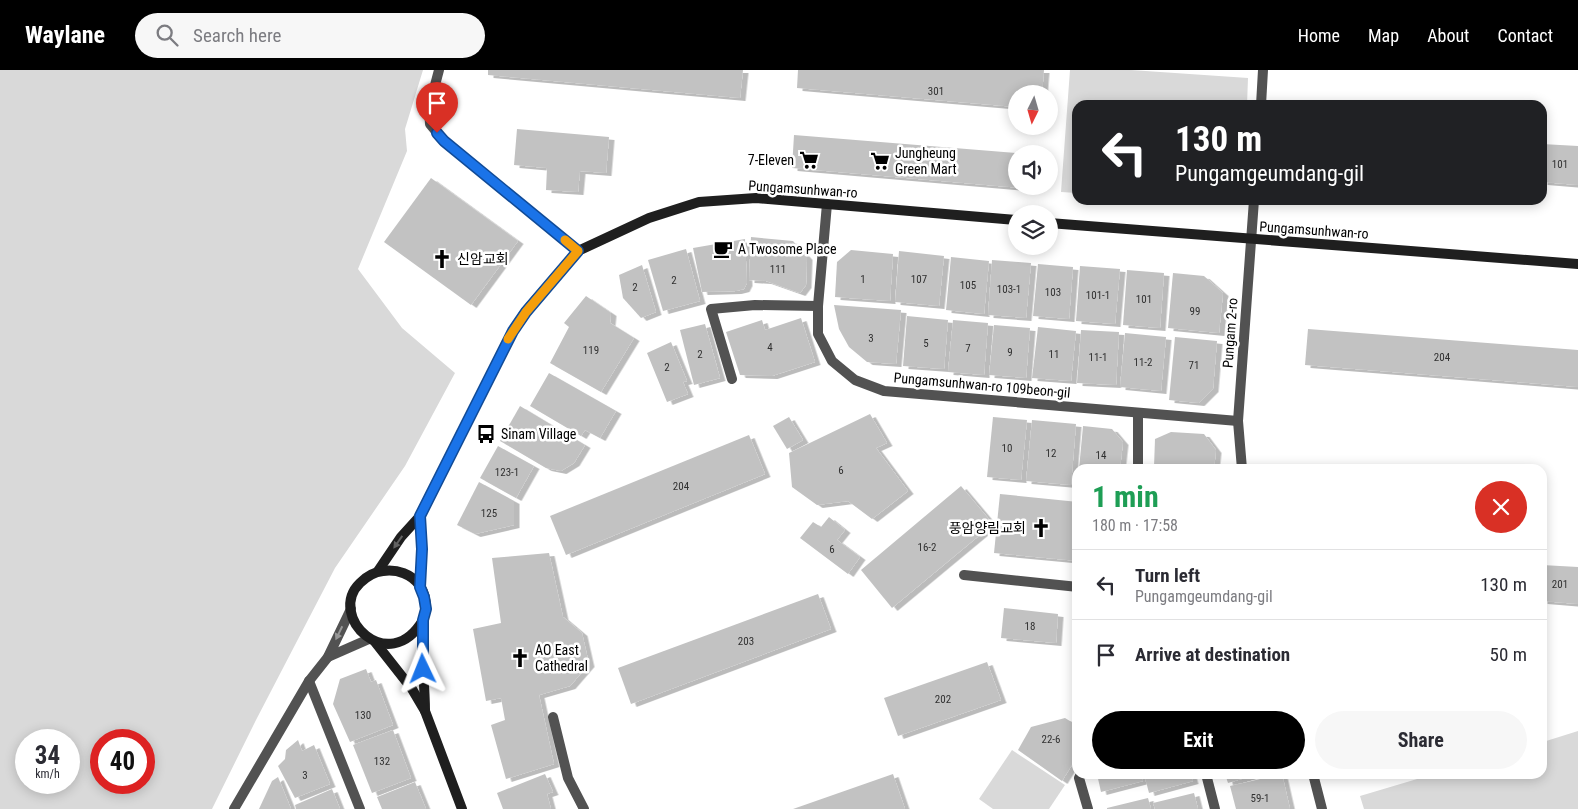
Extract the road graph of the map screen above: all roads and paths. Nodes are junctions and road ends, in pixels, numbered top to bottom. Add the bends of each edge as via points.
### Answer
1 (439, 70) edge
2 (1263, 70) edge
3 (1261, 100) edge
4 (828, 204) junction
5 (1254, 205) edge
6 (1008, 219) edge
7 (1058, 224) edge
8 (1252, 240) junction
9 (578, 251) junction
10 (1578, 264) edge
11 (818, 306) junction
12 (732, 379) dead end
13 (1138, 412) junction
14 (1238, 421) junction
15 (1138, 464) edge
16 (1242, 464) edge
17 (420, 516) junction
18 (378, 571) junction
19 (964, 575) dead end
20 (1072, 585) edge
21 (420, 587) junction
22 (351, 610) junction
23 (423, 620) junction
24 (372, 640) junction
25 (328, 657) junction
26 (309, 681) junction
27 (425, 711) junction
28 (553, 717) dead end
29 (1079, 779) edge
30 (1207, 779) edge
31 (1314, 779) edge
32 (234, 809) edge
33 (360, 809) edge
34 (462, 809) edge
35 (584, 809) edge
36 (1088, 809) edge
37 (1215, 809) edge
38 (1322, 809) edge

1 - 9 street via 429,108 430,124 444,141
2 - 3 street
4 - 6 street, Pungamsunhwan-ro
4 - 9 street, Pungamsunhwan-ro via 756,198 699,202 649,218
4 - 11 street, Pungamsunhwan-ro 109beon-gil
5 - 8 street, Pungam 2-ro
7 - 8 street, Pungamsunhwan-ro
8 - 10 street, Pungamsunhwan-ro
8 - 14 street, Pungam 2-ro
9 - 17 street, Pungamsunhwan-ro via 513,331
11 - 12 street via 755,305 711,310
11 - 13 street, Pungamsunhwan-ro 109beon-gil via 818,334 832,361 855,380 884,391
13 - 14 street, Pungamsunhwan-ro 109beon-gil
13 - 15 street
14 - 16 street, Pungam 2-ro
17 -> 18 street, Pungamsunhwan-ro
17 - 21 street
18 - 21 street via 402,572
18 - 22 street, Pungamsunhwan-ro via 367,576 358,586 352,597
19 - 20 street
21 - 23 street via 426,609
22 - 24 street via 360,631
22 -> 25 street
23 - 24 street via 409,638 398,643
23 - 27 street
24 - 25 street
24 - 27 street via 412,689
25 - 26 street
26 - 32 street
26 - 33 street
27 - 34 street
28 - 35 street via 568,778
29 - 36 street
30 - 37 street
31 - 38 street

